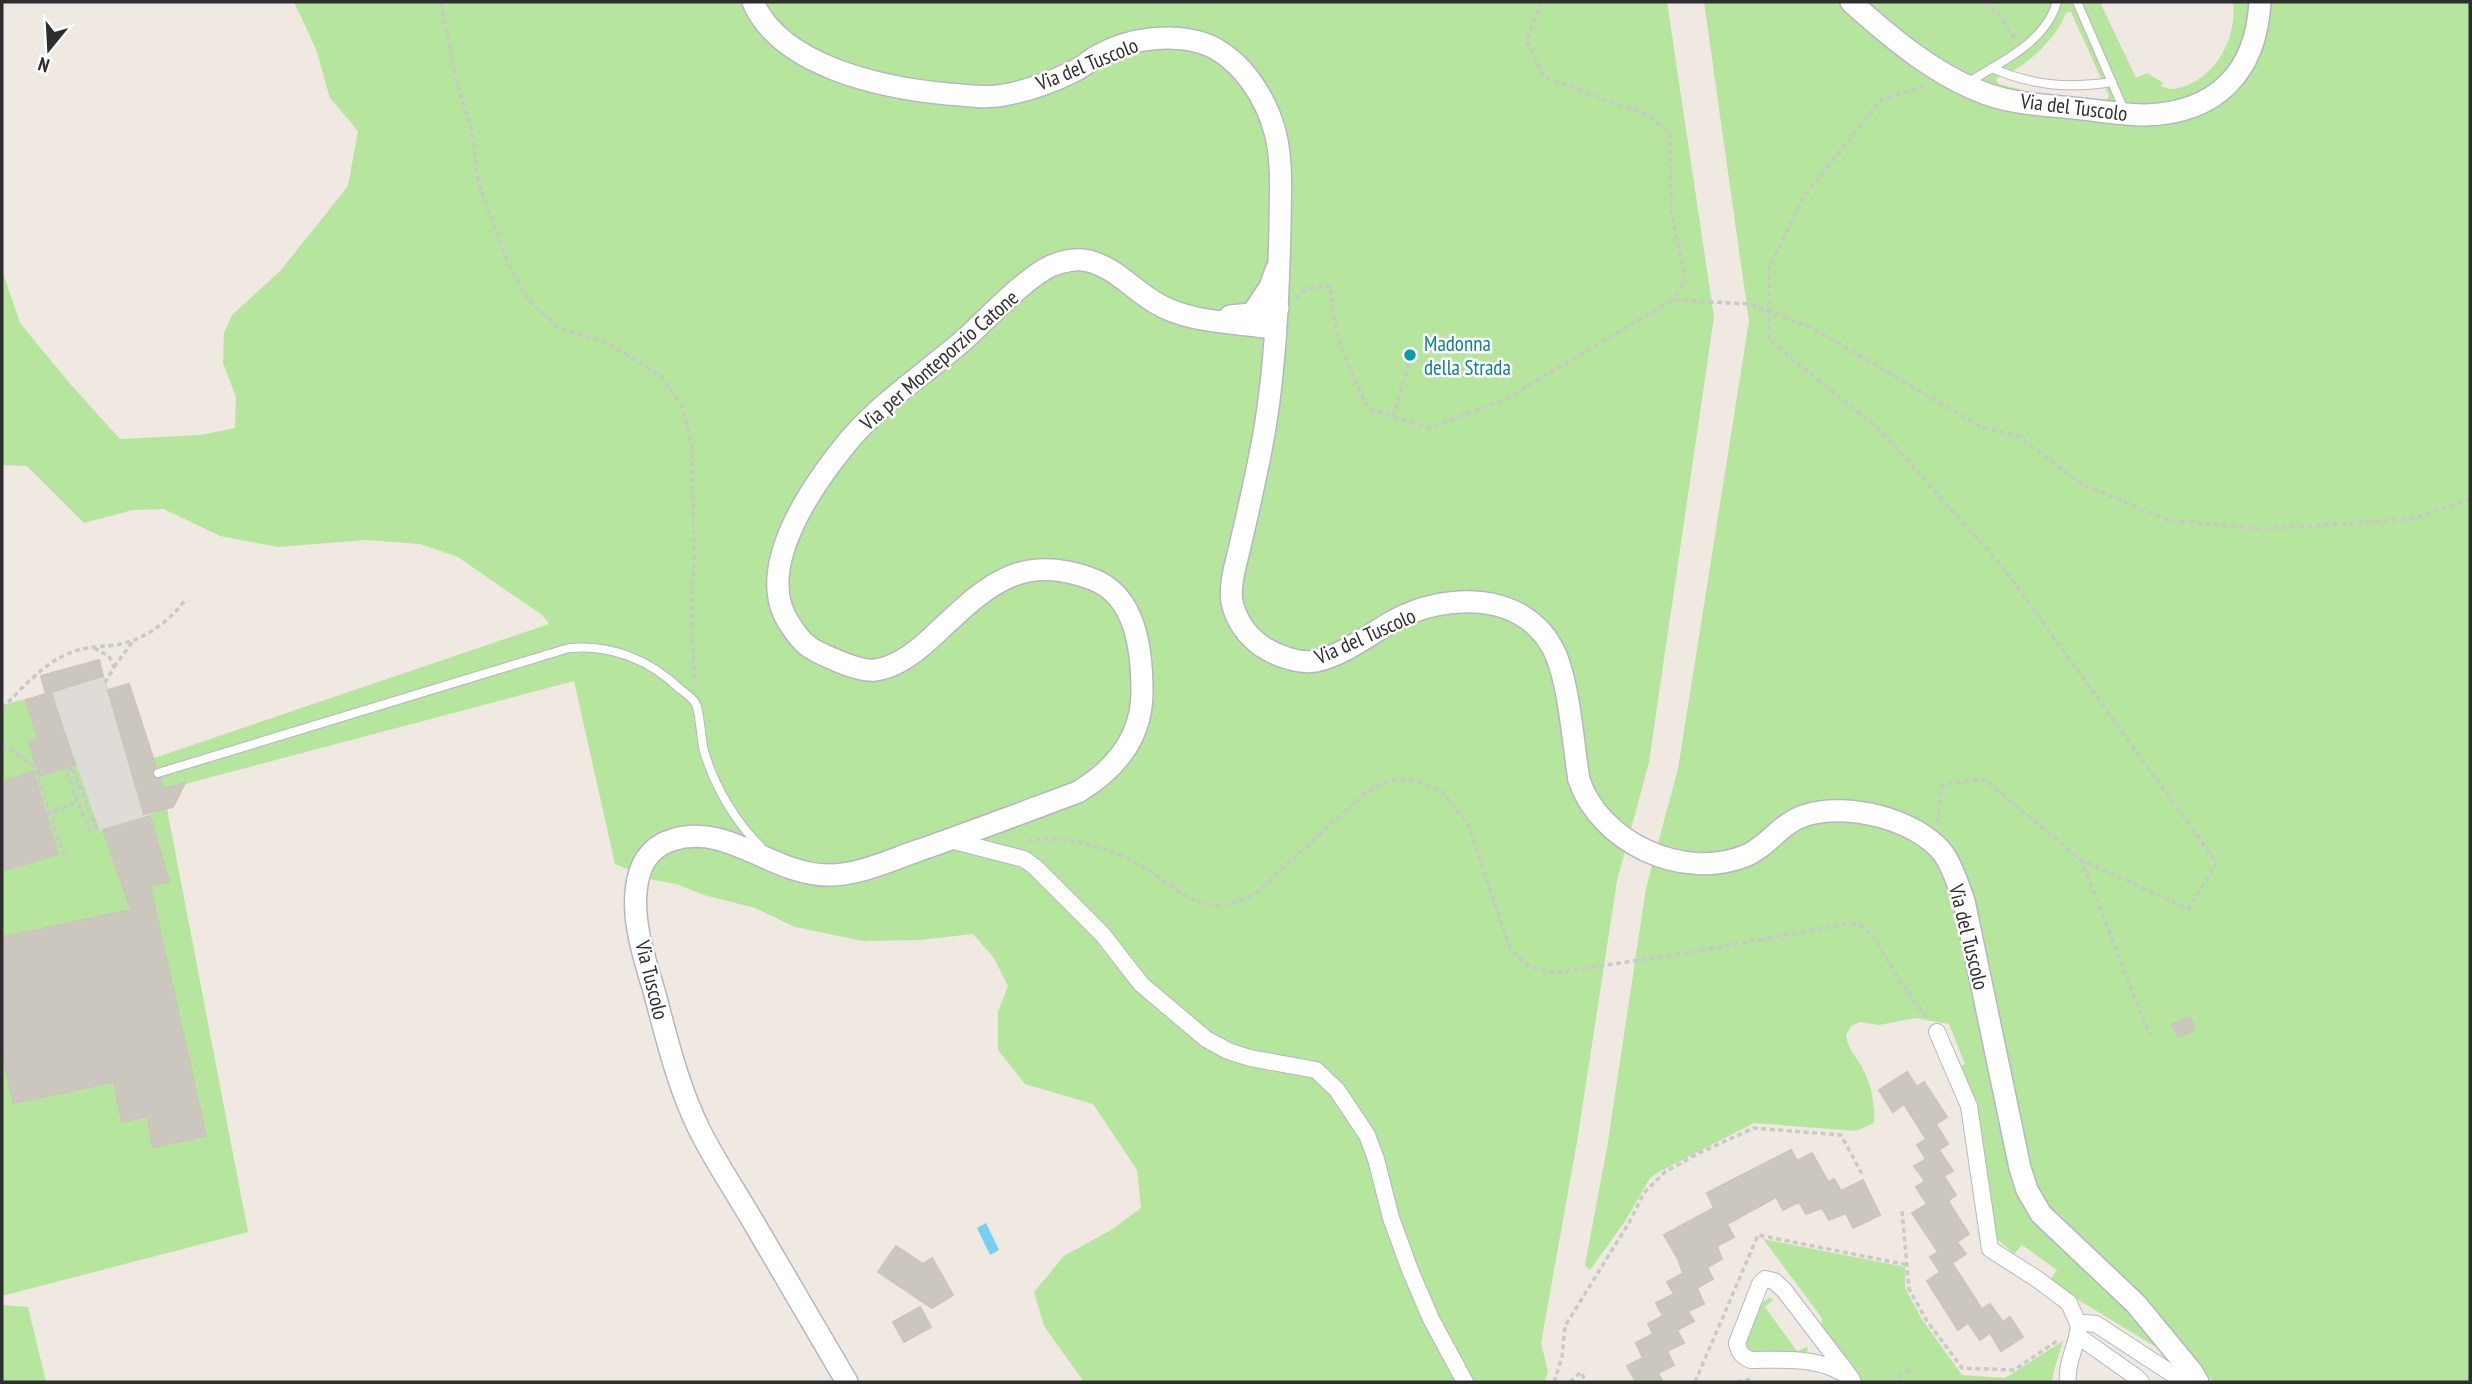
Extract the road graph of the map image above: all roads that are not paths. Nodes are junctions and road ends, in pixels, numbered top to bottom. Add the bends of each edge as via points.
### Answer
1 (753, 2) edge
2 (1851, 2) edge
3 (2057, 2) edge
4 (2077, 2) edge
5 (2260, 2) edge
6 (1993, 68) junction
7 (1957, 81) junction
8 (2112, 82) junction
9 (2125, 113) junction
10 (1279, 262) junction
11 (1278, 314) junction
12 (1207, 318) junction
13 (1274, 354) junction
14 (158, 773) dead end
15 (950, 839) junction
16 (802, 872) junction
17 (1937, 1032) road end
18 (2079, 1331) junction
19 (2195, 1377) edge
20 (1852, 1380) edge
21 (847, 1382) edge
22 (1465, 1382) edge
23 (2068, 1382) edge
24 (2141, 1382) edge

1 - 10 street, Via del Tuscolo via 772,31 812,58 870,81 929,92 1005,95 1073,72 1101,54 1136,42 1184,39 1209,46 1251,79 1275,131 1280,155
2 - 7 street, Via del Tuscolo
3 - 6 lane via 2049,20 2021,51
4 - 8 lane
5 - 9 street, Via del Tuscolo via 2254,42 2241,70 2222,91 2198,105 2168,113
6 - 7 lane
6 - 8 lane via 2044,83
7 - 9 street, Via del Tuscolo via 1988,95 2029,104
8 - 9 lane
10 - 11 street, Via del Tuscolo
10 - 12 street via 1270,287 1252,314
11 - 12 street via 1265,327
11 - 13 street, Via del Tuscolo
12 - 13 street via 1244,330
12 - 15 street, Via per Monteporzio Catone via 1156,304 1107,267 1087,260 1051,265 867,420 823,472 788,535 776,578 783,615 805,646 842,663 874,670 912,656 988,587 1034,569 1058,568 1102,583 1126,607 1136,640 1142,708 1121,756 1078,792
13 - 19 street, Via del Tuscolo via 1261,454 1231,593 1238,618 1254,640 1268,650 1309,662 1399,618 1454,603 1494,603 1519,613 1550,643 1560,663 1585,799 1601,819 1644,851 1703,864 1745,856 1783,826 1807,814 1836,811 1890,820 1914,828 1934,843 1945,856 1964,901 2027,1190 2041,1214 2136,1304
14 - 16 lane via 569,648 589,646 633,656 668,677 695,703 717,786 752,838 770,856
15 - 16 street, Via Tuscolo via 845,874
15 - 22 street via 1024,859 1035,867 1103,934 1141,984 1206,1038 1250,1058 1305,1066 1323,1075 1367,1135 1410,1270
16 - 21 street, Via Tuscolo via 723,839 679,838 660,844 645,858 635,901 645,958 690,1107 709,1148
17 - 18 street via 1969,1106 1990,1249 2069,1303
18 - 19 street via 2086,1322 2096,1324 2174,1375
18 - 23 street via 2067,1369
18 - 24 street
20 - 20 street via 1784,1290 1765,1279 1737,1343 1744,1358 1804,1359 1827,1364

